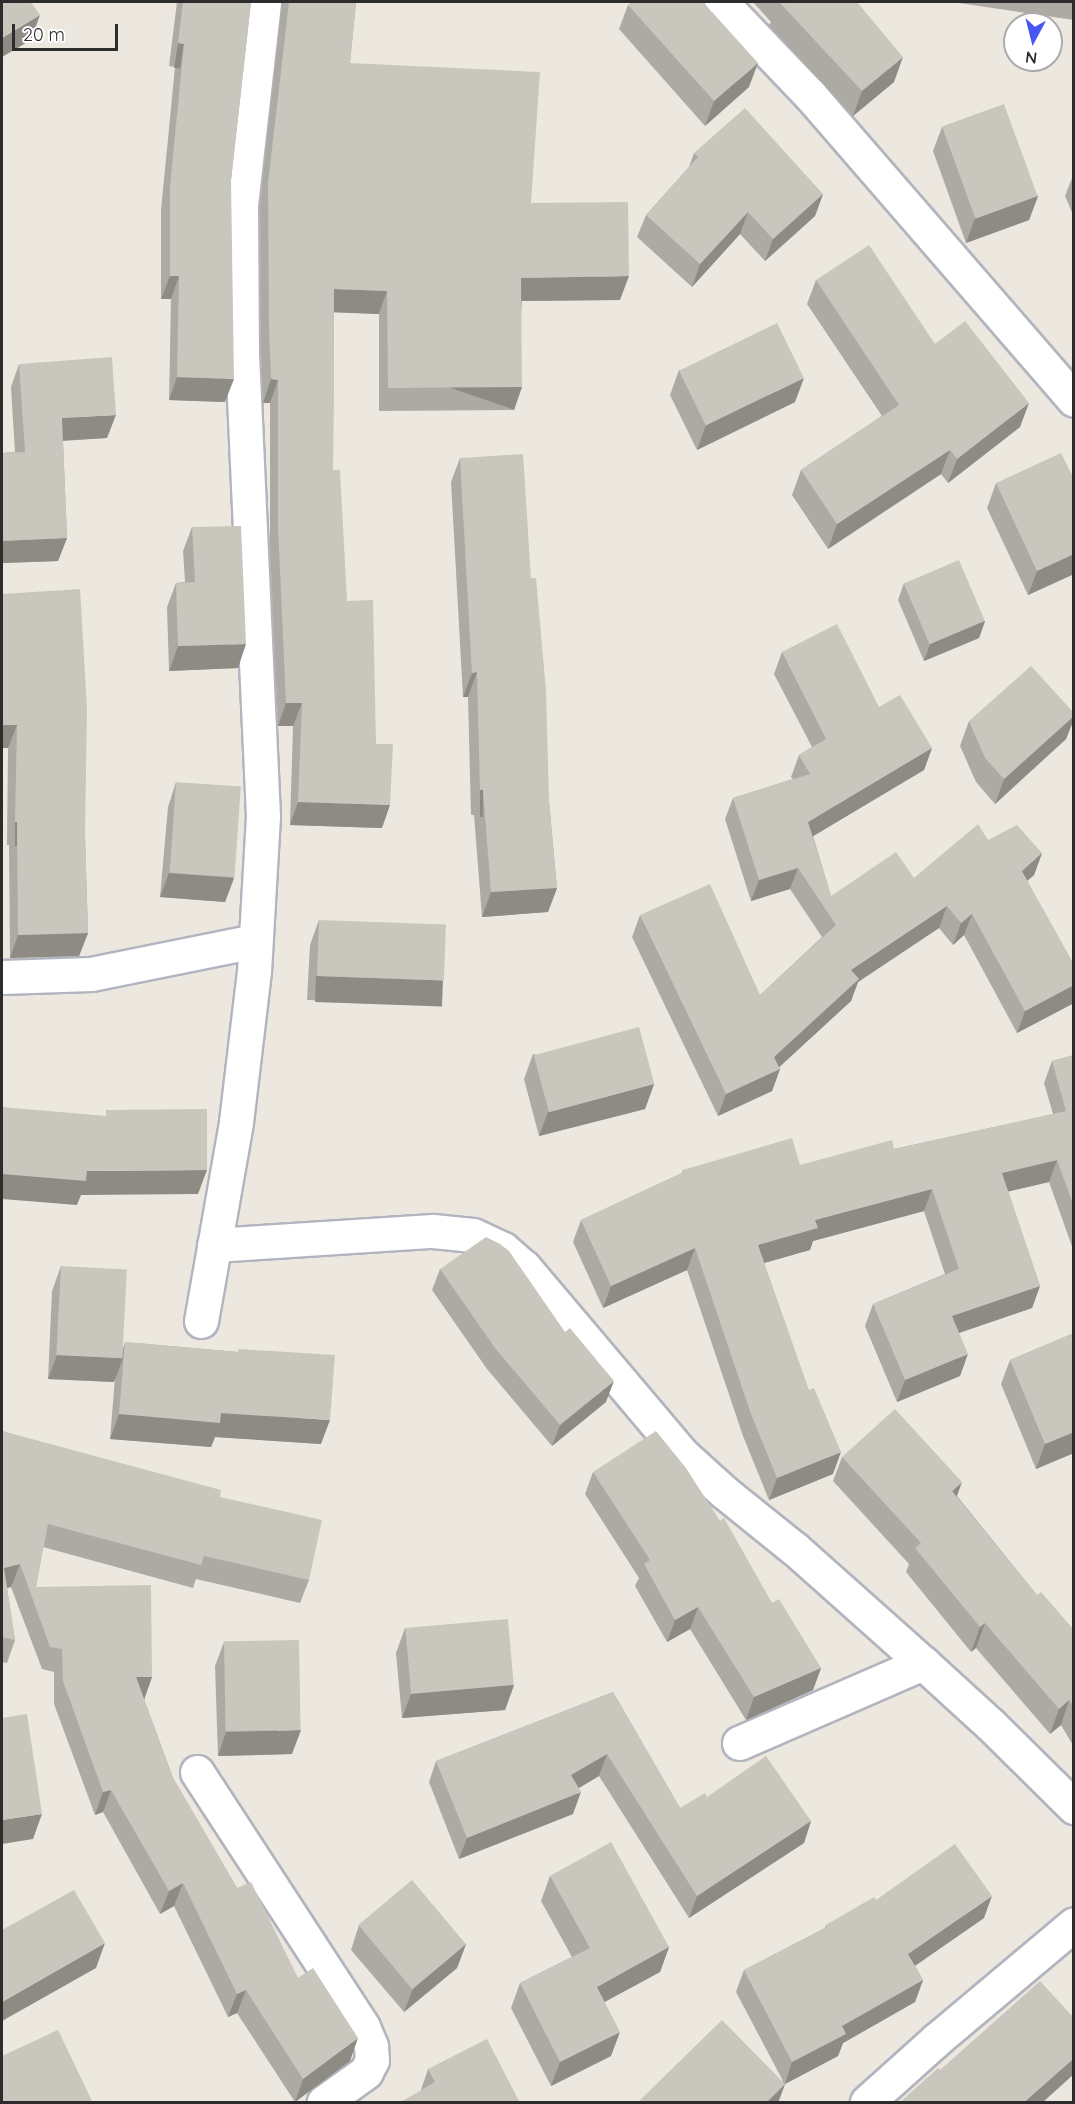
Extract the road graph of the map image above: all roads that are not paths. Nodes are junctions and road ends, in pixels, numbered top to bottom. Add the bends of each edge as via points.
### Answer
1 (264, 2) edge
2 (721, 2) edge
3 (1074, 400) edge
4 (255, 941) junction
5 (2, 977) edge
6 (214, 1245) junction
7 (201, 1321) dead end
8 (922, 1663) junction
9 (739, 1743) dead end
10 (196, 1772) dead end
11 (1074, 1807) edge
12 (1074, 1924) edge
13 (324, 2103) edge
14 (867, 2103) edge

1 - 4 street via 241,205 242,352 263,816
2 - 3 street via 810,96
4 - 5 street via 91,974
4 - 6 street via 236,1122
6 - 7 street
6 - 8 street via 434,1231 473,1235 503,1249 524,1267 682,1454
8 - 9 street
8 - 11 street
10 - 13 street via 363,2026 371,2046 372,2060 366,2072
12 - 14 street

